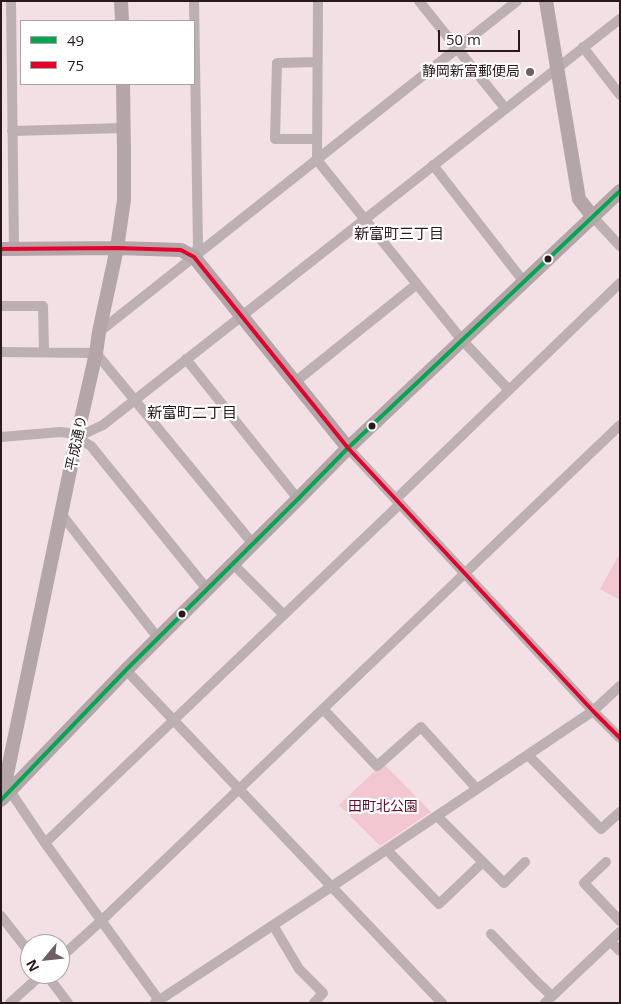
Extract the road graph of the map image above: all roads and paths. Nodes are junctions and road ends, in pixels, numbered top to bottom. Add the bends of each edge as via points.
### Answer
1 (11, 1) edge
2 (121, 1) edge
3 (194, 1) edge
4 (318, 1) edge
5 (517, 1) edge
6 (546, 1) edge
7 (422, 2) edge
8 (620, 19) edge
9 (122, 20) edge
10 (194, 20) edge
11 (583, 48) junction
12 (458, 49) junction
13 (195, 62) edge
14 (317, 62) junction
15 (558, 68) junction
16 (123, 85) edge
17 (620, 95) edge
18 (506, 108) junction
19 (124, 128) junction
20 (12, 131) junction
21 (317, 139) junction
22 (317, 160) junction
23 (433, 165) junction
24 (620, 191) edge
25 (593, 217) junction
26 (365, 220) junction
27 (620, 246) edge
28 (117, 248) junction
29 (8, 249) edge
30 (194, 257) junction
31 (524, 282) junction
32 (620, 283) edge
33 (417, 284) junction
34 (1, 306) edge
35 (242, 316) junction
36 (100, 332) junction
37 (462, 340) junction
38 (1, 352) edge
39 (44, 352) junction
40 (96, 353) junction
41 (186, 360) junction
42 (295, 382) junction
43 (509, 390) junction
44 (136, 399) junction
45 (620, 425) edge
46 (1, 437) edge
47 (77, 437) junction
48 (348, 448) junction
49 (298, 499) junction
50 (398, 502) junction
51 (62, 515) junction
52 (253, 544) junction
53 (233, 564) junction
54 (464, 573) junction
55 (207, 590) junction
56 (284, 615) junction
57 (158, 638) junction
58 (126, 670) junction
59 (620, 686) edge
60 (323, 710) junction
61 (593, 711) junction
62 (174, 720) junction
63 (620, 738) edge
64 (528, 755) junction
65 (5, 762) edge
66 (238, 789) junction
67 (477, 790) junction
68 (5, 796) edge
69 (620, 812) edge
70 (437, 816) junction
71 (45, 844) junction
72 (387, 850) junction
73 (483, 862) junction
74 (525, 862) dead end
75 (606, 862) dead end
76 (331, 887) junction
77 (1, 916) edge
78 (101, 920) junction
79 (620, 922) edge
80 (273, 925) junction
81 (620, 932) edge
82 (492, 934) dead end
83 (20, 940) edge
84 (610, 942) junction
85 (70, 949) edge
86 (620, 951) edge
87 (32, 984) edge
88 (52, 984) edge
89 (548, 999) edge
90 (158, 1002) edge
91 (10, 1003) edge
92 (68, 1003) edge
93 (314, 1003) edge
94 (442, 1003) edge

1 - 20 street
2 - 9 street
3 - 10 street
4 - 14 street
5 - 12 street
6 - 15 street
7 - 12 street
8 - 11 street
11 - 15 street
11 - 17 street
12 - 18 street
12 - 22 street
13 - 30 street via 198,246
14 - 21 street
14 - 21 street via 276,63 275,139
15 - 18 street
15 - 25 street via 579,199
16 - 19 street, 平成通り
18 - 23 street
19 - 20 street
19 - 28 street, 平成通り via 124,200
20 - 29 street
21 - 22 street
22 - 26 street
22 - 30 street
23 - 26 street
23 - 31 street
24 - 25 street
25 - 27 street
25 - 31 street
26 - 33 street
26 - 35 street
28 - 29 street
28 - 30 street via 181,250
28 - 36 street, 平成通り
30 - 35 street
30 - 36 street
31 - 37 street
32 - 43 street
33 - 37 street
33 - 42 street
34 - 39 street via 44,306
35 - 41 street
35 - 42 street
36 - 40 street, 平成通り
37 - 43 street
37 - 48 street
38 - 39 street
39 - 40 street
40 - 44 street
40 - 47 street, 平成通り
41 - 44 street
41 - 49 street
42 - 48 street
43 - 50 street
44 - 47 street via 103,425
44 - 52 street
45 - 54 street
46 - 47 street via 60,432
47 - 51 street, 平成通り
47 - 55 street via 91,446
48 - 49 street
48 - 50 street
49 - 52 street
50 - 54 street
50 - 56 street
51 - 57 street
51 - 65 street, 平成通り
52 - 53 street
53 - 55 street
53 - 56 street
54 - 60 street
54 - 61 street
55 - 57 street
56 - 62 street
57 - 58 street
58 - 62 street
58 - 68 street
59 - 61 street
60 - 66 street
60 - 67 street via 377,766 421,727
61 - 63 street
61 - 64 street
62 - 66 street
62 - 71 street
64 - 67 street
64 - 69 street via 601,829
65 - 68 street, 平成通り
66 - 76 street
66 - 78 street
67 - 70 street
68 - 71 street
70 - 72 street
70 - 73 street
71 - 78 street
72 - 73 street via 439,904
72 - 76 street
73 - 74 street via 504,883
75 - 79 street via 584,884
76 - 80 street
76 - 94 street
77 - 83 street
78 - 85 street
78 - 90 street
80 - 90 street
80 - 93 street via 299,969 323,993
81 - 84 street
82 - 89 street via 538,983
84 - 86 street
84 - 89 street
87 - 91 street
88 - 92 street

